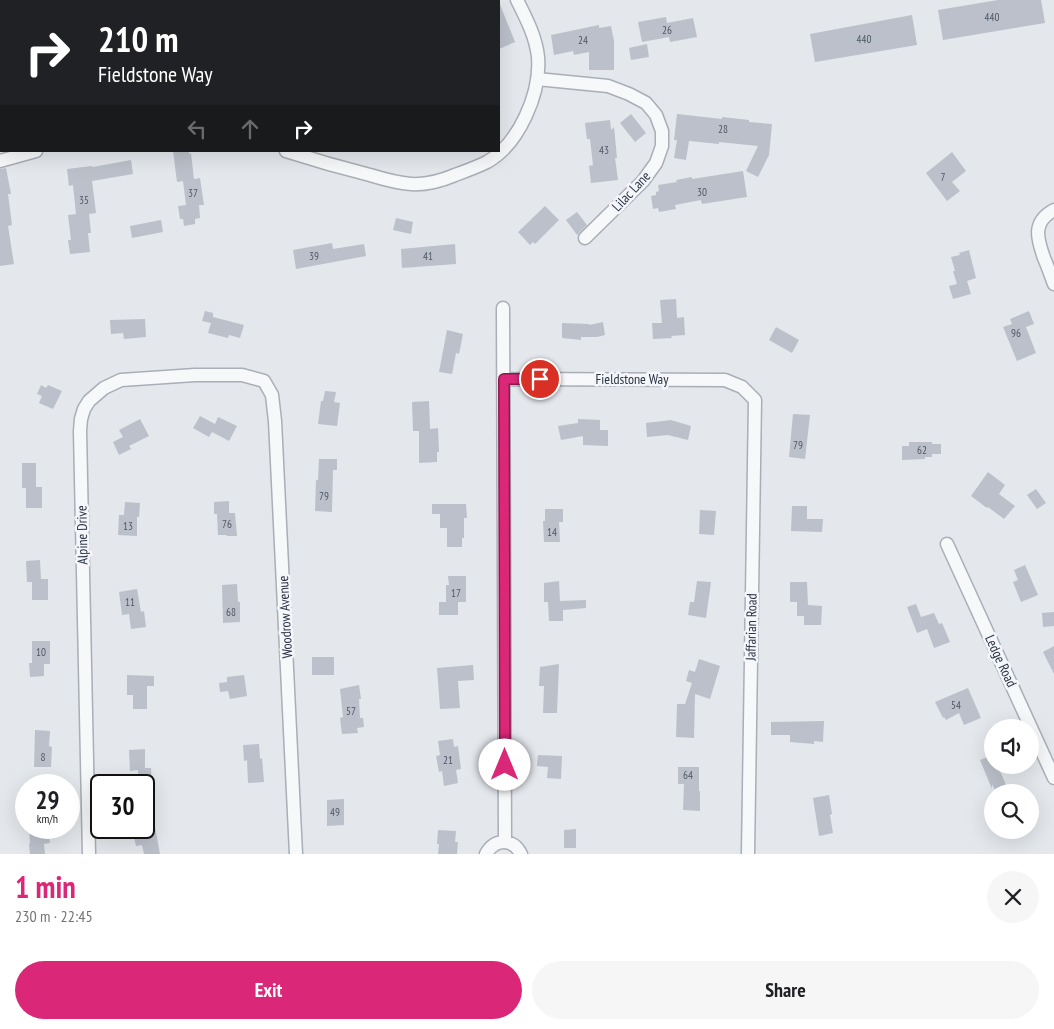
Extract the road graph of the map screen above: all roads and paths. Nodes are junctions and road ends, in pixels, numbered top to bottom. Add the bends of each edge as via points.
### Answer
1 (518, 0) edge
2 (537, 78) junction
3 (500, 151) edge
4 (32, 152) edge
5 (289, 152) edge
6 (499, 152) edge
7 (0, 161) edge
8 (1049, 213) edge
9 (584, 238) dead end
10 (1054, 284) edge
11 (503, 308) dead end
12 (504, 379) junction
13 (264, 381) joint
14 (755, 400) joint
15 (947, 544) dead end
16 (1054, 778) edge
17 (505, 842) junction
18 (89, 854) edge
19 (296, 854) edge
20 (486, 854) edge
21 (521, 854) edge
22 (748, 854) edge

1 - 2 street via 536,46
2 - 3 street via 534,95 522,123
2 - 9 street, Lilac Lane via 608,86 629,94 646,103 656,115 662,131 662,146 656,163 643,181
4 - 7 street
5 - 6 street via 393,181 429,184 469,170
8 - 10 street via 1038,229 1038,236
11 - 12 street
12 - 14 street, Fieldstone Way via 725,380 742,387
12 - 17 street
13 - 18 street, Alpine Drive via 242,375 130,378 104,388 89,400 84,409 80,430
13 - 19 street, Woodrow Avenue via 272,395 275,421
14 - 22 street, Jaffarian Road
15 - 16 street, Ledge Road
17 - 20 street via 495,844
17 - 21 street via 514,845

